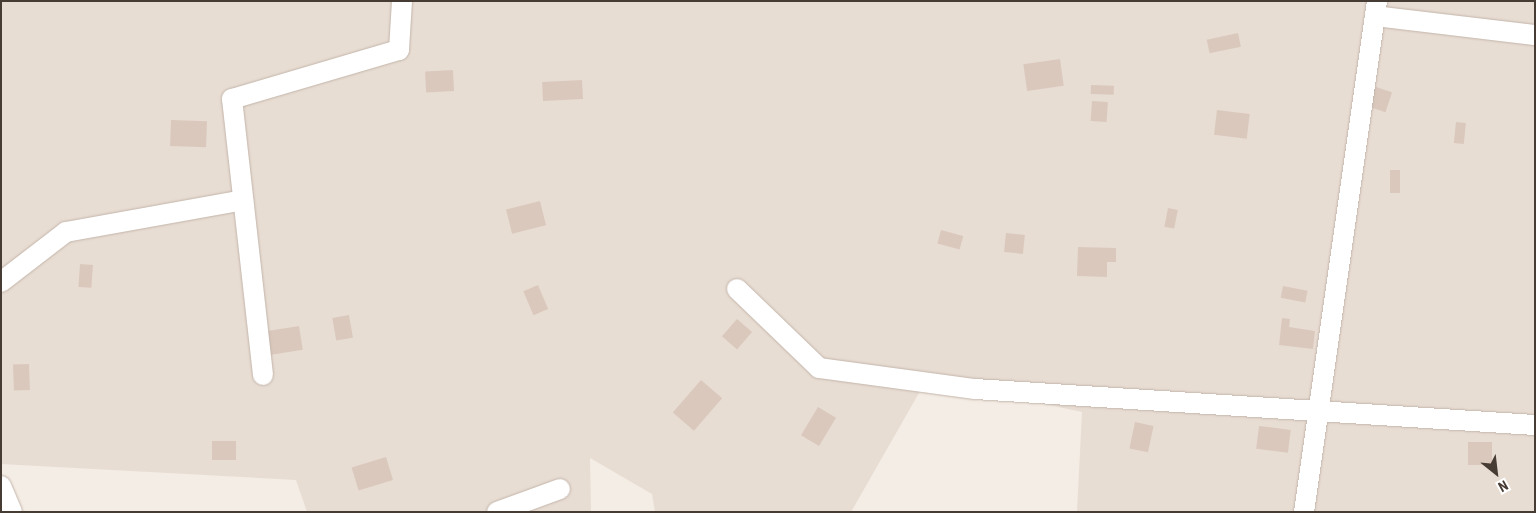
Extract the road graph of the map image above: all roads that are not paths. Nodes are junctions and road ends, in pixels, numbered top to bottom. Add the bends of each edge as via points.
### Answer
1 (402, 1) edge
2 (1376, 8) edge
3 (1535, 35) edge
4 (243, 200) junction
5 (1, 282) edge
6 (737, 289) dead end
7 (263, 375) dead end
8 (1319, 411) junction
9 (1535, 425) edge
10 (1, 486) edge
11 (560, 489) dead end
12 (12, 512) edge
13 (497, 512) edge
14 (1304, 512) edge

1 - 4 street via 399,50 232,99
2 - 3 street
2 - 8 street
4 - 5 street via 66,232
4 - 7 street
6 - 8 street via 819,368 975,389
8 - 9 street
8 - 14 street
10 - 12 street
11 - 13 street

